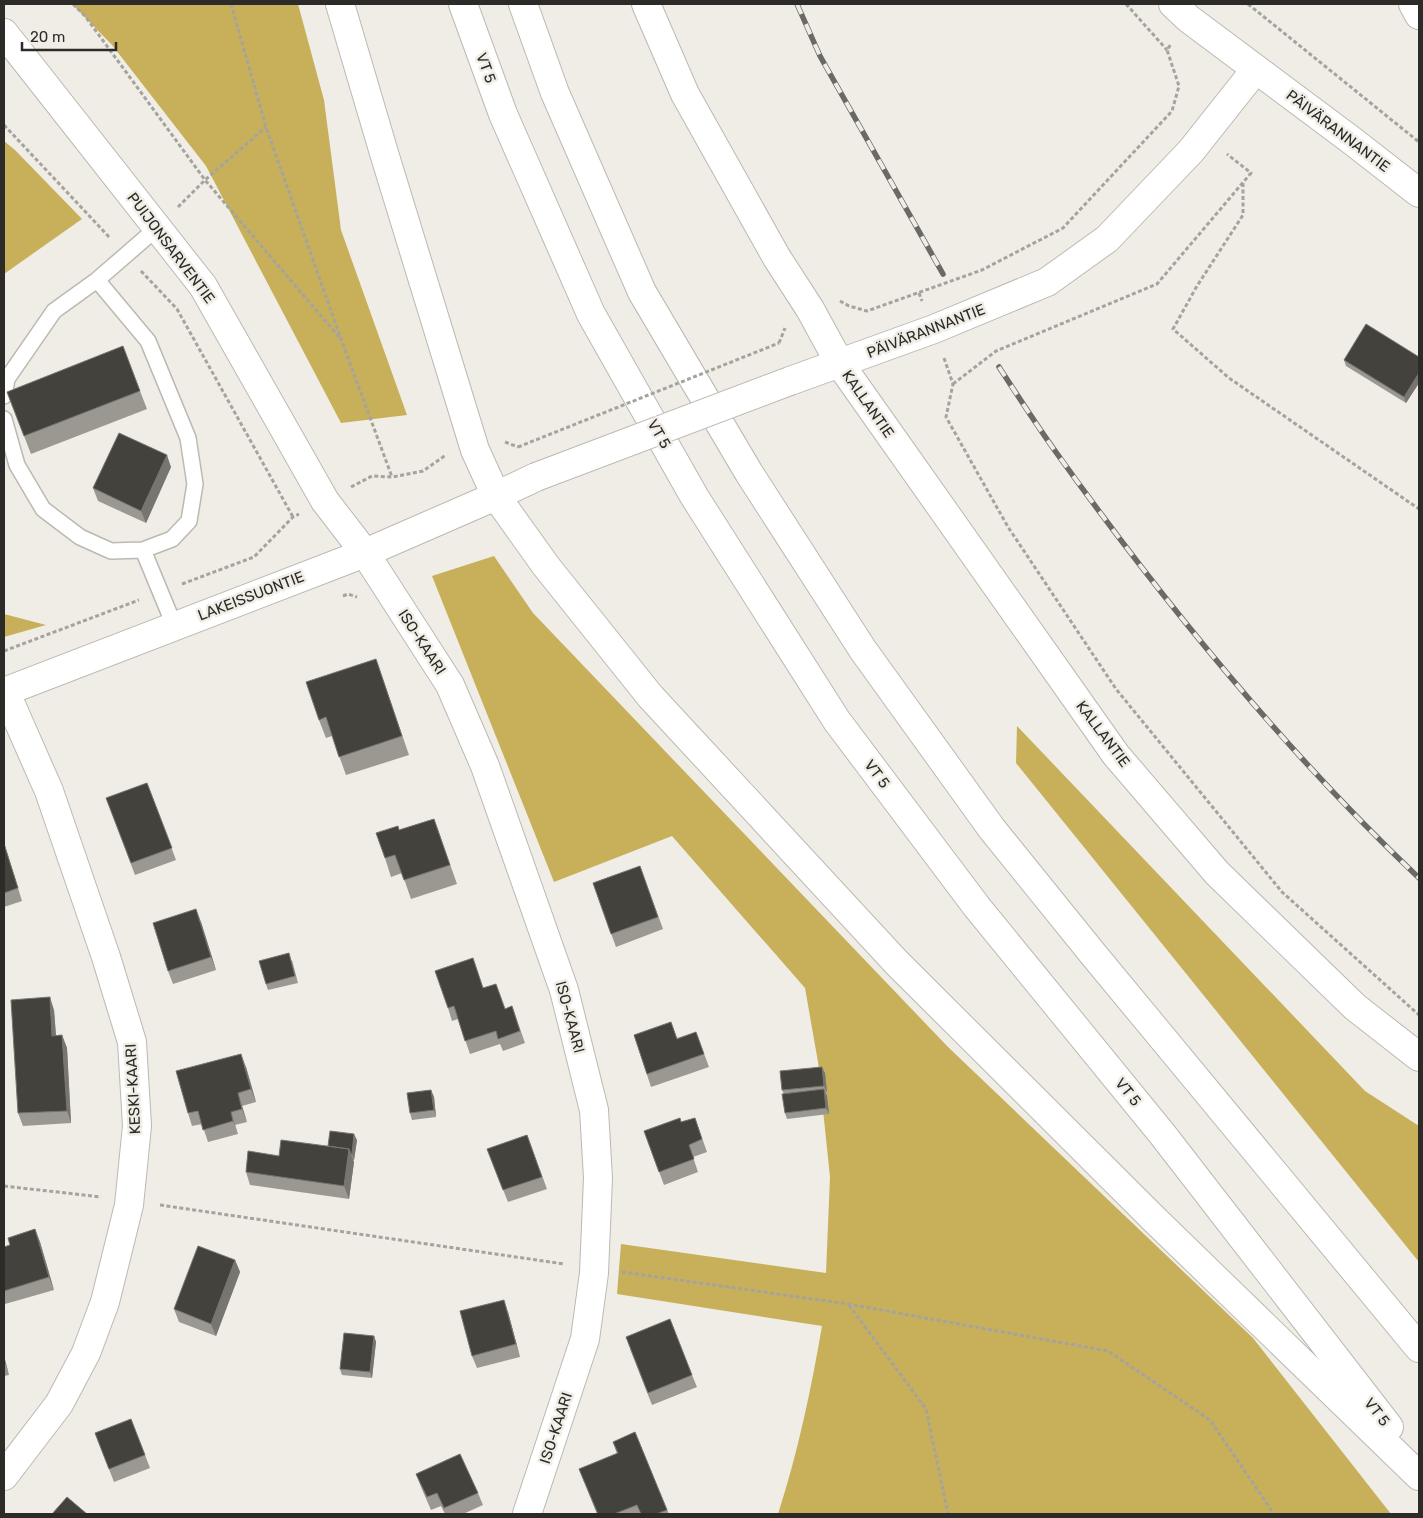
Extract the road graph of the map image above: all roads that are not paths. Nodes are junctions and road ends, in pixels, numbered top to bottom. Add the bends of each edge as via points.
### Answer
1 (340, 4) edge
2 (463, 4) edge
3 (523, 4) edge
4 (646, 4) edge
5 (1413, 4) edge
6 (1181, 11) edge
7 (1419, 15) edge
8 (4, 33) edge
9 (1256, 69) junction
10 (1419, 193) edge
11 (157, 228) junction
12 (97, 280) junction
13 (840, 364) junction
14 (4, 396) edge
15 (4, 419) edge
16 (496, 496) junction
17 (143, 550) junction
18 (364, 553) junction
19 (174, 625) junction
20 (4, 692) edge
21 (1419, 1058) edge
22 (1419, 1348) edge
23 (1419, 1466) edge
24 (4, 1476) edge
25 (1419, 1476) edge
26 (527, 1514) edge

1 - 16 main road via 475,450
2 - 23 main road, VT 5 via 502,114 591,314 694,496 837,720 977,907 1163,1135
3 - 22 main road via 555,93 642,292 749,473 863,650 998,836
4 - 13 main road, KALLANTIE via 685,94
5 - 7 main road
6 - 9 main road, PÄIVÄRANNANTIE
8 - 11 main road, PUIJONSARVENTIE
9 - 10 main road, PÄIVÄRANNANTIE
9 - 13 main road, PÄIVÄRANNANTIE via 1191,152 1107,239 1047,282
11 - 12 lane
11 - 18 main road, PUIJONSARVENTIE via 203,286 325,501
12 - 14 lane via 54,311 7,379
12 - 17 lane via 148,341 188,438 195,484 189,521 172,538
13 - 16 main road, PÄIVÄRANNANTIE, bridge via 536,477
13 - 21 main road, KALLANTIE via 1123,762 1217,873 1355,1007
15 - 17 lane via 17,465 43,509 80,538 111,550
16 - 18 main road, LAKEISSUONTIE
16 - 25 main road via 546,566 650,696 897,963
17 - 19 lane
18 - 19 main road, LAKEISSUONTIE
18 - 26 main road, ISO-KAARI via 450,685 485,766 564,990 594,1110 598,1178 594,1268 585,1339
19 - 20 main road, LAKEISSUONTIE
20 - 24 main road, KESKI-KAARI via 49,791 106,957 132,1042 137,1126 129,1201 105,1302 86,1353 60,1404

